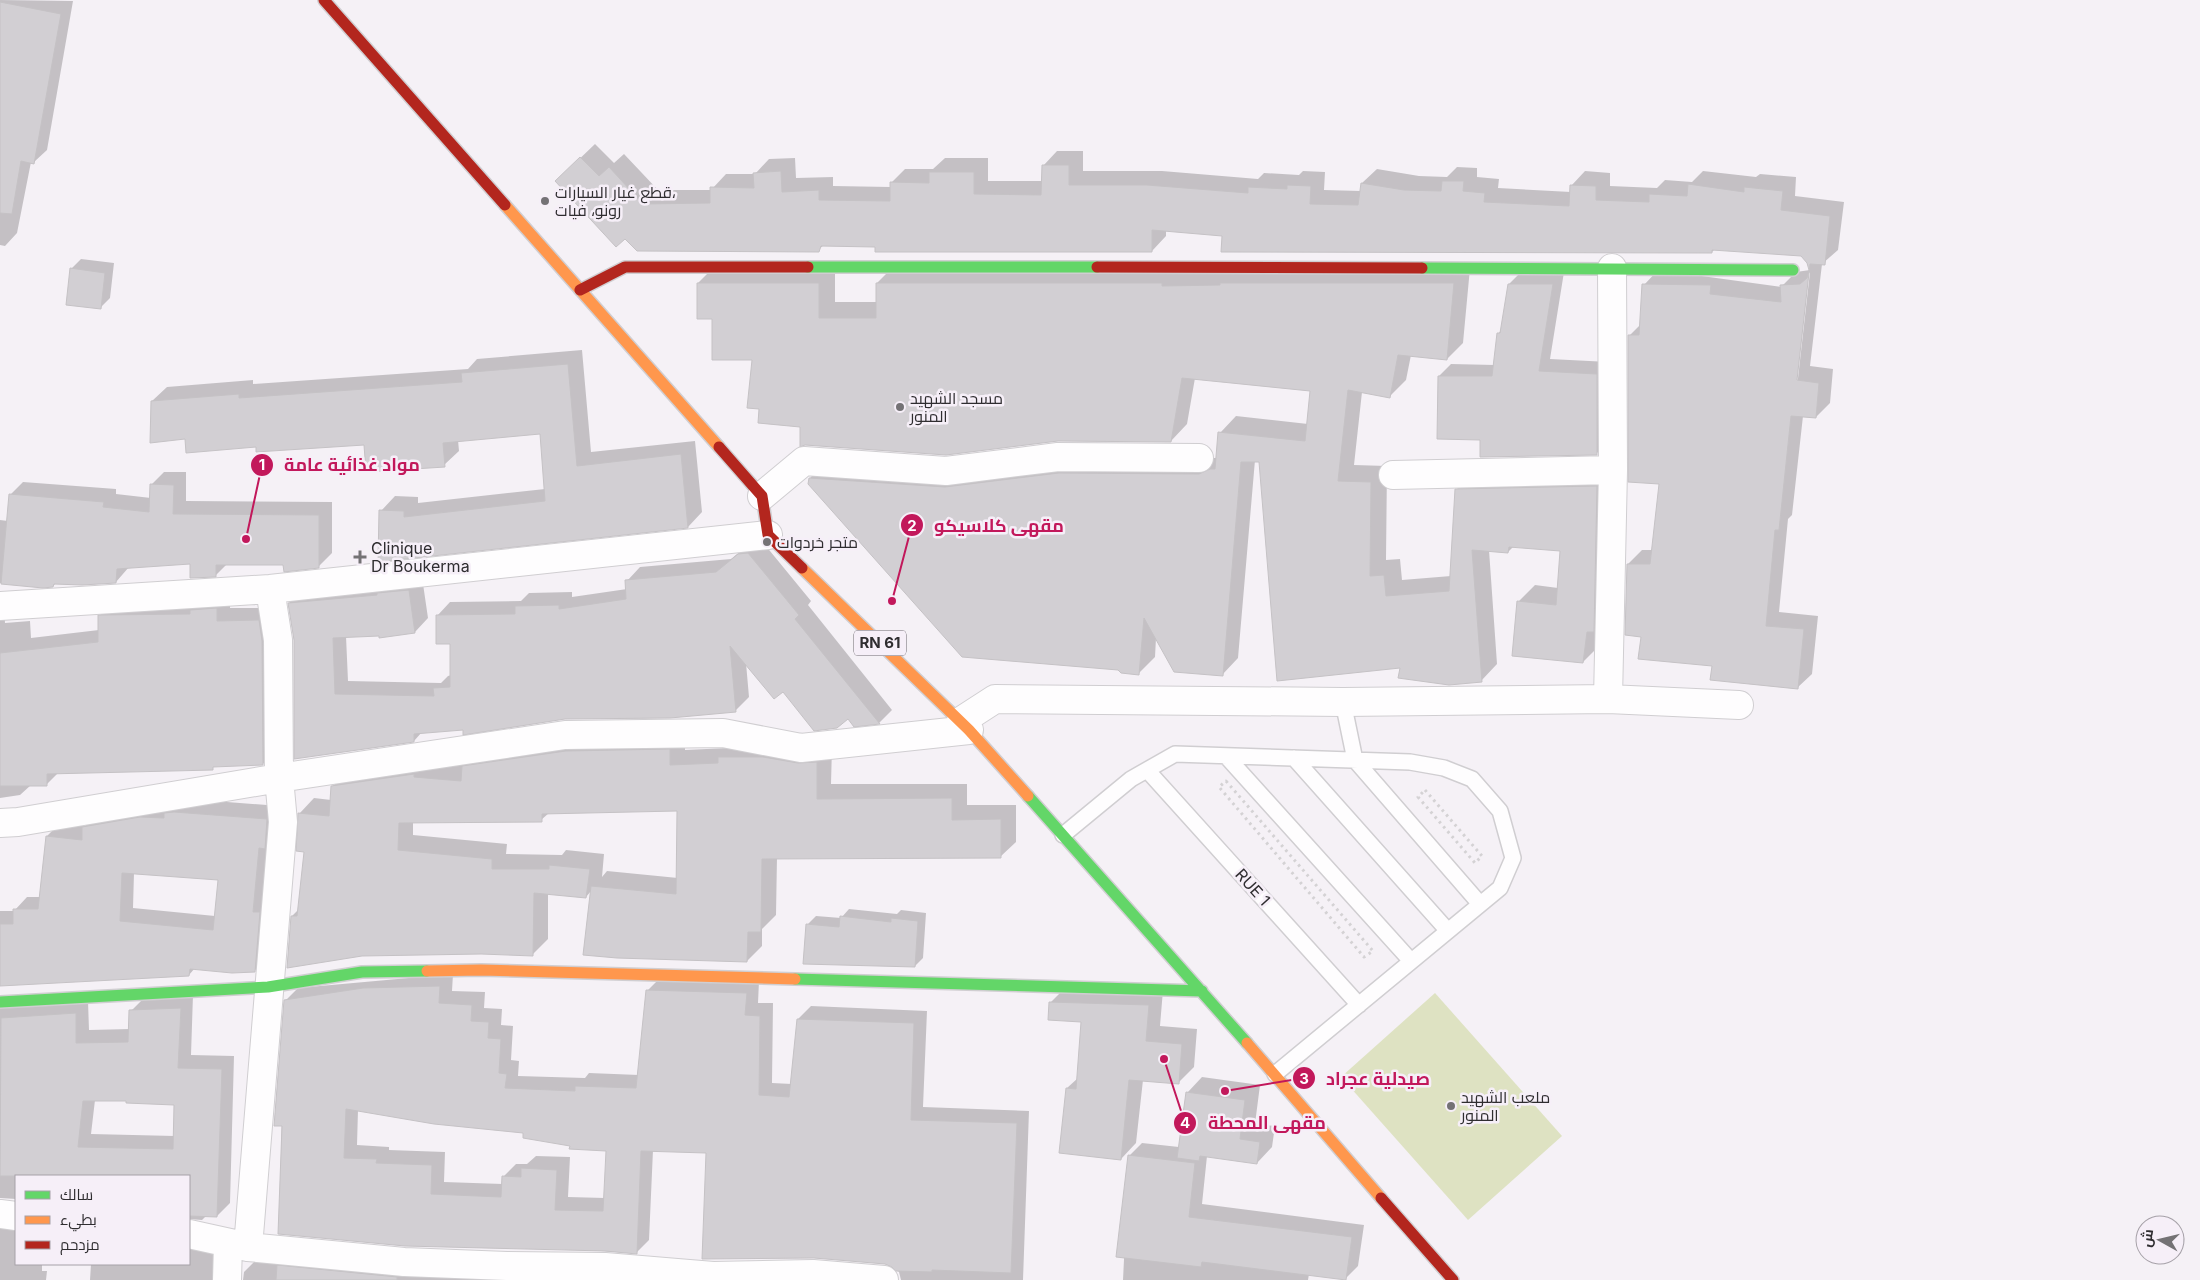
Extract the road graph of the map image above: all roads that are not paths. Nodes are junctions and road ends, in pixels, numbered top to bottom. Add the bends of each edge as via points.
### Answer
1 (324, 0) edge
2 (1612, 268) junction
3 (1793, 270) dead end
4 (580, 290) junction
5 (1199, 458) dead end
6 (1613, 470) junction
7 (1393, 475) dead end
8 (762, 496) junction
9 (768, 535) junction
10 (270, 588) junction
11 (0, 606) edge
12 (1608, 699) junction
13 (1343, 702) junction
14 (1739, 706) dead end
15 (964, 725) junction
16 (1226, 756) junction
17 (1294, 758) junction
18 (1355, 760) junction
19 (1147, 770) junction
20 (279, 778) junction
21 (0, 823) edge
22 (1063, 835) junction
23 (1480, 904) junction
24 (1448, 931) junction
25 (1411, 961) junction
26 (268, 986) junction
27 (1202, 991) junction
28 (0, 1002) edge
29 (1359, 1004) junction
30 (1275, 1074) junction
31 (0, 1214) edge
32 (15, 1216) edge
33 (190, 1234) edge
34 (238, 1246) junction
35 (404, 1271) edge
36 (507, 1273) edge
37 (813, 1277) edge
38 (713, 1278) edge
39 (1449, 1279) edge
40 (227, 1280) edge
41 (884, 1280) edge

1 - 4 street
2 - 3 street
2 - 4 street via 625,267
2 - 6 street
4 - 8 street
5 - 8 street via 1058,457 946,471 804,461
6 - 7 street
6 - 12 street
8 - 9 street
9 - 10 street
9 - 15 street, RN 61
10 - 11 street
10 - 20 street via 278,640
12 - 13 street
12 - 14 street
13 - 15 street via 995,699
13 - 18 lane
15 - 20 street via 801,748 723,734 565,735
15 - 22 street, RN 61
16 - 17 lane
16 - 19 lane via 1175,754
16 - 25 lane
17 - 18 lane
17 - 24 lane
18 - 23 lane
18 - 23 lane via 1410,762 1444,768 1472,779 1500,812 1513,858 1500,888
19 - 22 lane
19 - 29 lane, RUE 1
20 - 21 street
20 - 26 street via 283,822
22 - 27 street, RN 61
23 - 24 lane
24 - 25 lane
25 - 29 lane
26 - 27 street via 362,972 481,970
26 - 28 street
26 - 34 street
27 - 30 street, RN 61
29 - 30 lane
30 - 39 street, RN 61
31 - 32 street
33 - 34 street
34 - 35 street
34 - 40 street
35 - 36 street
36 - 38 street via 605,1267
37 - 38 street
37 - 41 street

